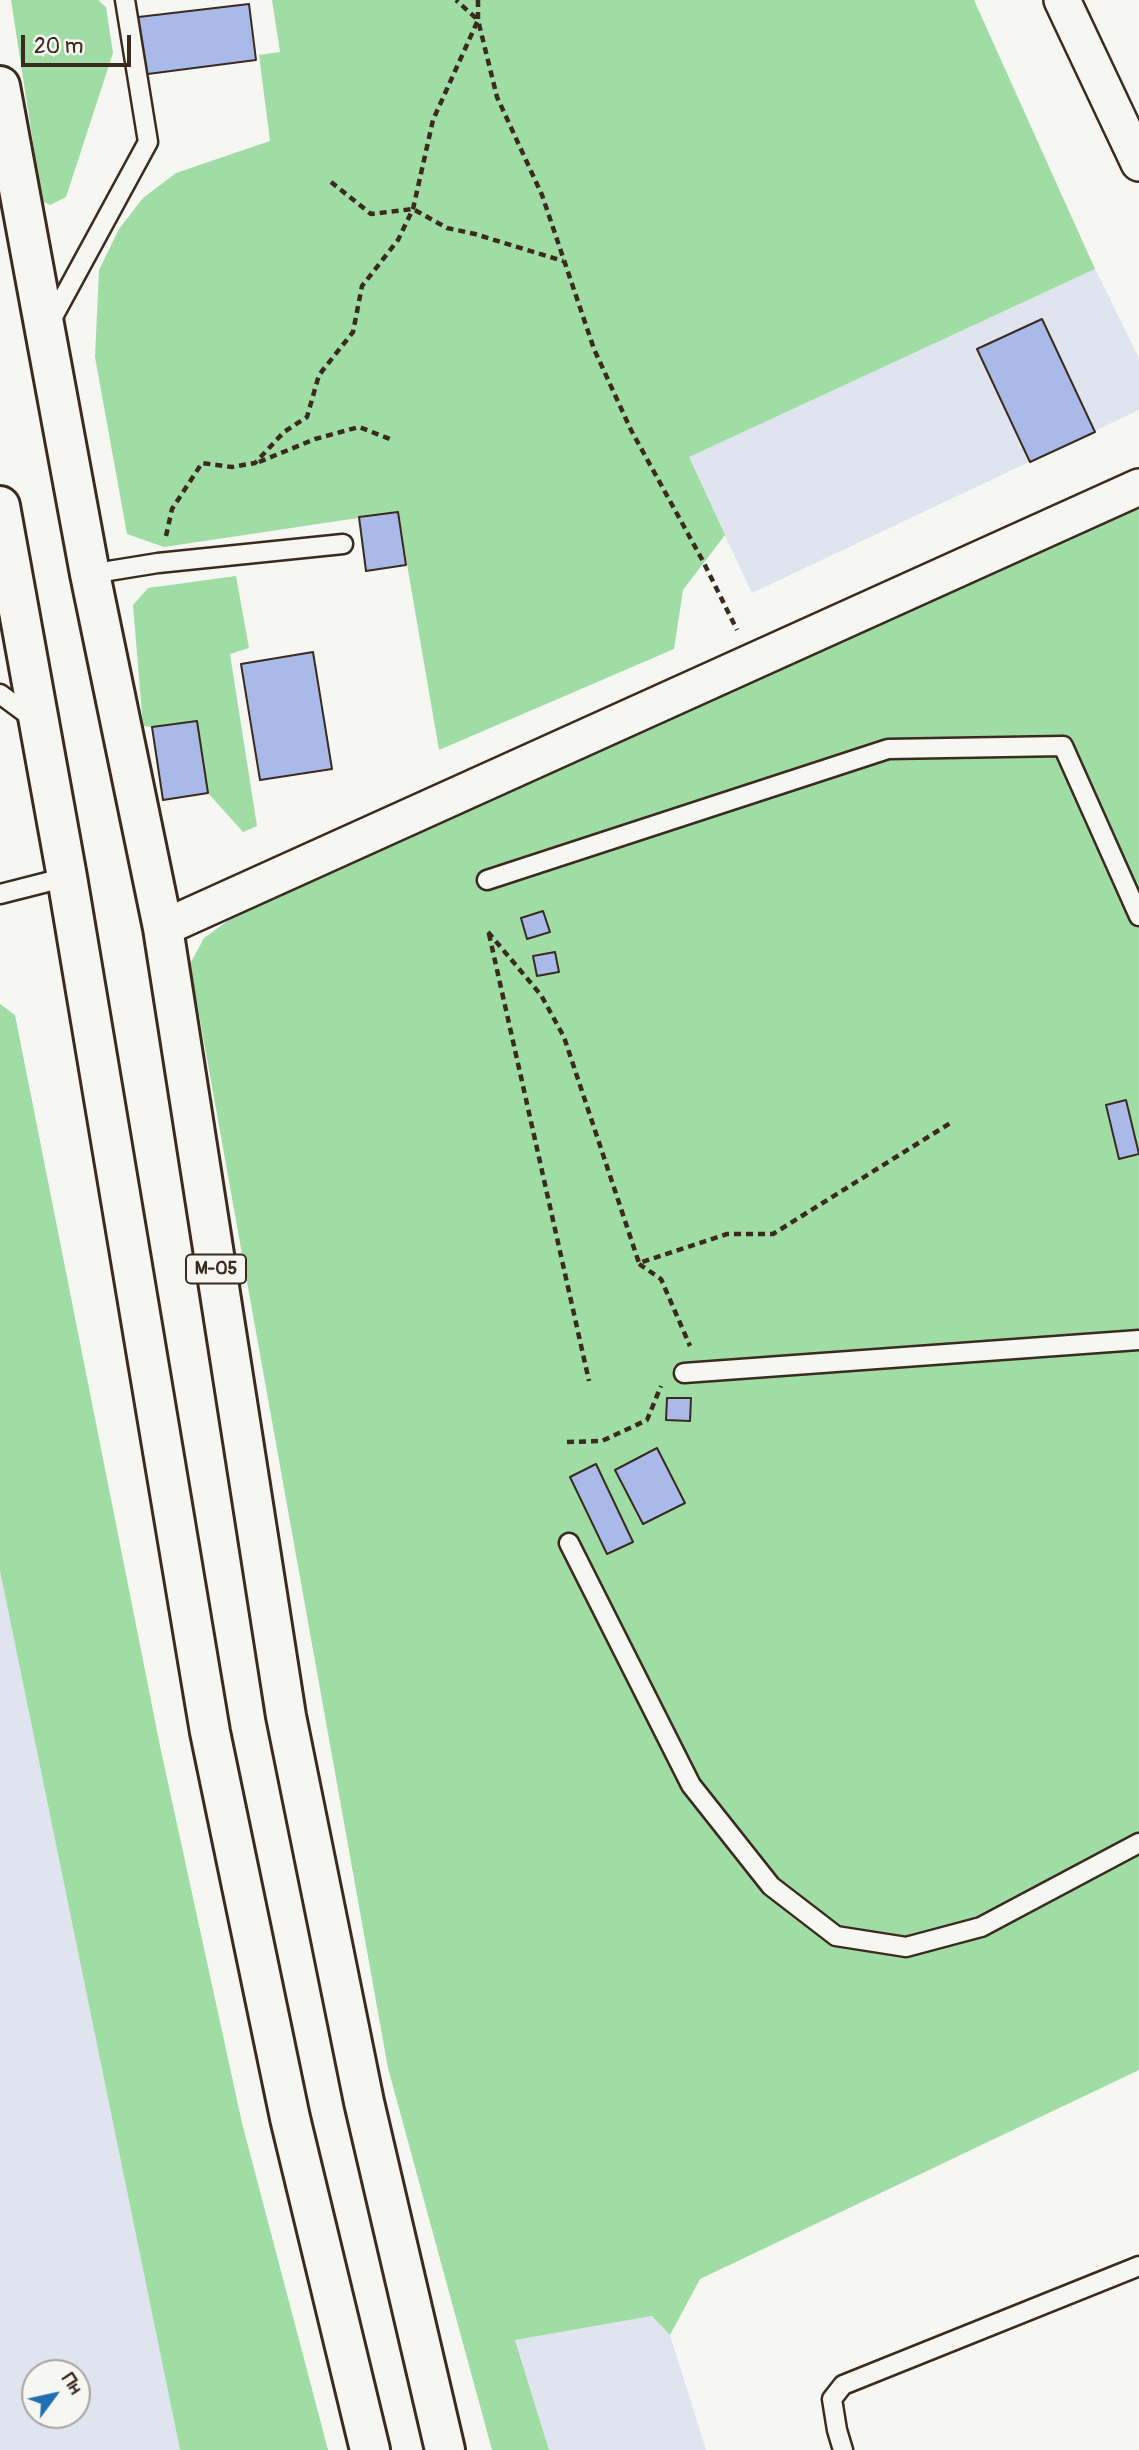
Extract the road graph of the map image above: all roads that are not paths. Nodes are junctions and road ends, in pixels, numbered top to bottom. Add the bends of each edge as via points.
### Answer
1 (125, 0) edge
2 (1062, 0) edge
3 (0, 86) edge
4 (1139, 163) edge
5 (45, 332) junction
6 (1139, 487) edge
7 (0, 506) edge
8 (343, 544) dead end
9 (90, 574) junction
10 (0, 694) edge
11 (39, 722) junction
12 (67, 877) junction
13 (487, 880) dead end
14 (0, 894) edge
15 (1139, 916) edge
16 (163, 928) junction
17 (1139, 1340) edge
18 (691, 1372) road end
19 (569, 1543) dead end
20 (1139, 1843) edge
21 (1139, 2266) edge
22 (370, 2450) edge
23 (445, 2450) edge
24 (844, 2450) edge

1 - 5 lane via 148,142
2 - 4 street
3 - 5 main road, М-05
5 - 9 main road, М-05
6 - 16 street
7 - 11 main road
8 - 9 lane
9 - 16 main road, М-05
10 - 11 lane
11 - 12 main road
12 - 14 lane
12 - 22 main road via 210,1732 290,2118
13 - 15 lane via 888,749 1063,746
16 - 23 main road, М-05 via 286,1716 364,2102
17 - 18 lane
19 - 20 lane via 691,1784 771,1886 836,1936 906,1947 981,1927
21 - 24 lane via 843,2385 832,2399

